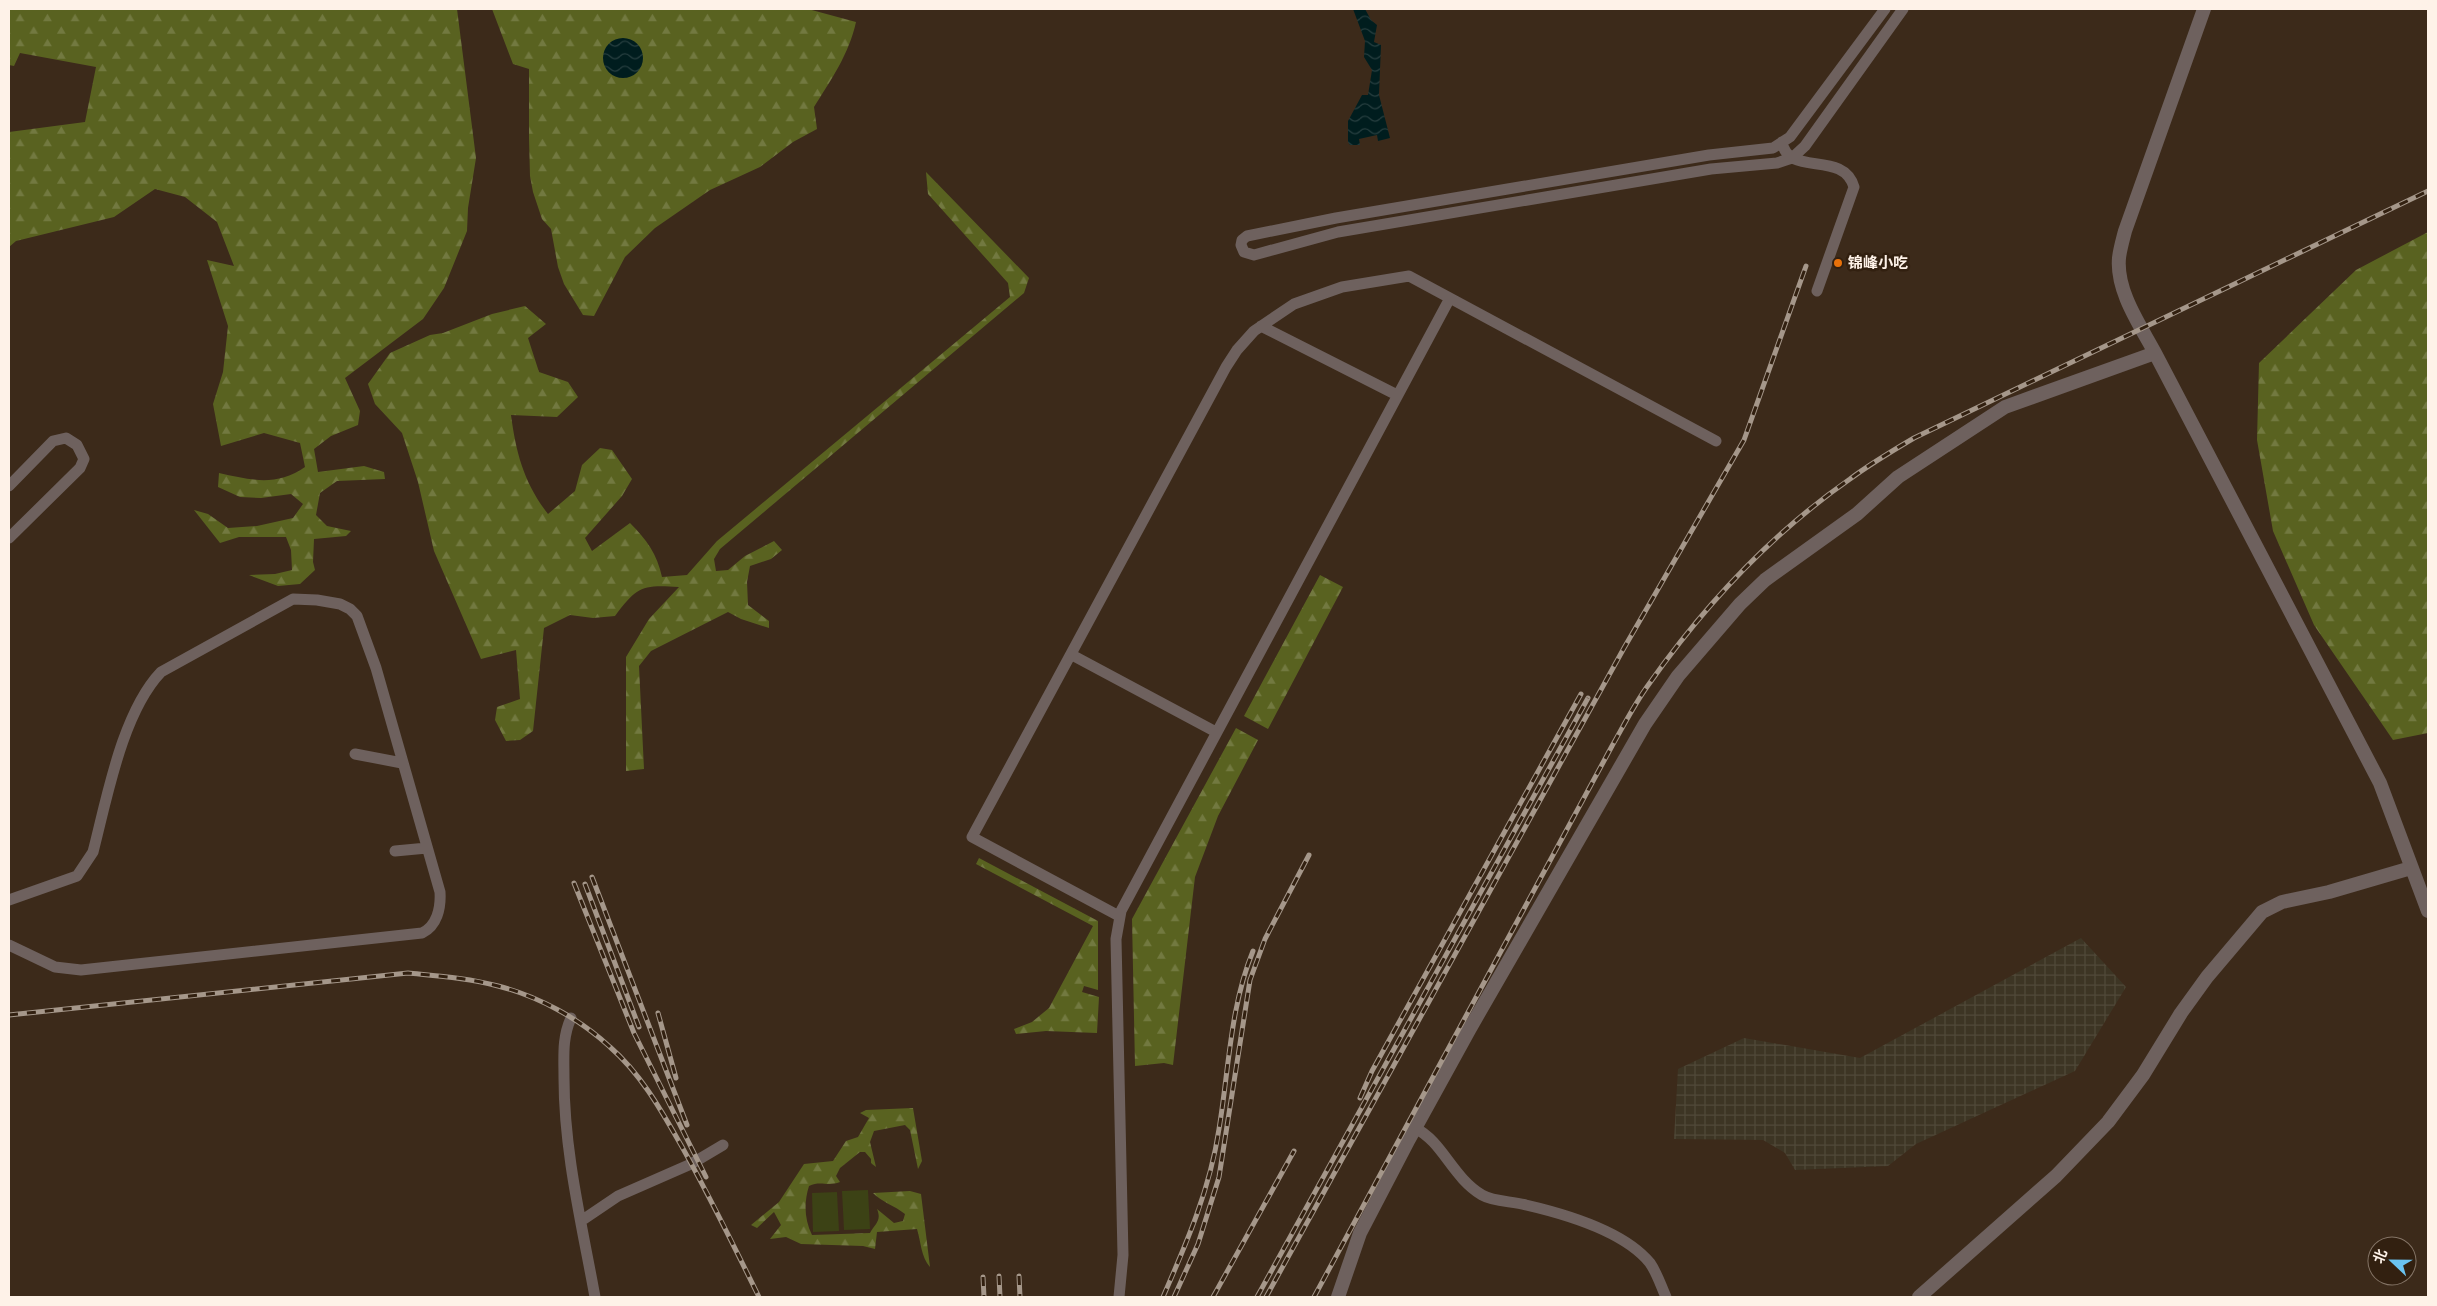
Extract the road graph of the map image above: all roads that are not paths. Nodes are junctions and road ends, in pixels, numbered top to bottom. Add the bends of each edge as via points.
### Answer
1 (1885, 9) edge
2 (1903, 9) edge
3 (2204, 9) edge
4 (1782, 142) junction
5 (1796, 160) junction
6 (1817, 291) dead end
7 (1450, 298) junction
8 (1262, 326) junction
9 (2155, 353) junction
10 (1397, 395) junction
11 (1716, 441) dead end
12 (9, 486) edge
13 (9, 538) edge
14 (1072, 655) junction
15 (1216, 732) junction
16 (355, 754) dead end
17 (402, 763) junction
18 (427, 848) junction
19 (395, 851) dead end
20 (2412, 868) junction
21 (9, 900) edge
22 (2428, 911) edge
23 (1119, 916) junction
24 (9, 944) edge
25 (571, 1018) dead end
26 (1415, 1128) junction
27 (723, 1145) dead end
28 (581, 1221) junction
29 (595, 1297) edge
30 (1119, 1297) edge
31 (1338, 1297) edge
32 (1666, 1297) edge
33 (1919, 1297) edge

1 - 4 street via 1790,137
2 - 5 street
3 - 9 street via 2125,231 2119,259 2128,300
4 - 5 street via 1783,150
4 - 5 street via 1773,148 1709,155 1336,218 1247,236 1241,245 1244,252 1254,255 1338,232 1711,169
5 - 6 street via 1838,168 1848,174 1854,187
7 - 8 street via 1409,276 1319,294 1294,304
7 - 10 street
7 - 11 street
8 - 10 street
8 - 14 street via 1237,350 1226,367
9 - 20 street via 2380,783
9 - 26 street via 2006,407 1898,477 1858,514 1765,580 1740,604 1678,676 1645,724
10 - 15 street
12 - 13 street via 53,441 66,438 76,445 84,459 80,468
14 - 15 street
14 - 23 street via 972,837
15 - 23 street
16 - 17 street
17 - 18 street
17 - 21 street via 376,668 357,616 340,604 293,599 161,672 152,682 126,732 93,852 86,864 77,876
18 - 19 street
18 - 24 street via 440,892 440,906 429,930 422,933 81,970 55,967
20 - 22 street
20 - 33 street via 2282,902 2262,912 2207,977 2108,1122 2056,1176
23 - 30 street via 1116,939 1123,1255
25 - 28 street via 564,1034 564,1109
26 - 31 street via 1360,1233
26 - 32 street via 1433,1140 1460,1178 1484,1196 1593,1225 1627,1245 1649,1262
27 - 28 street via 691,1164 618,1196
28 - 29 street

